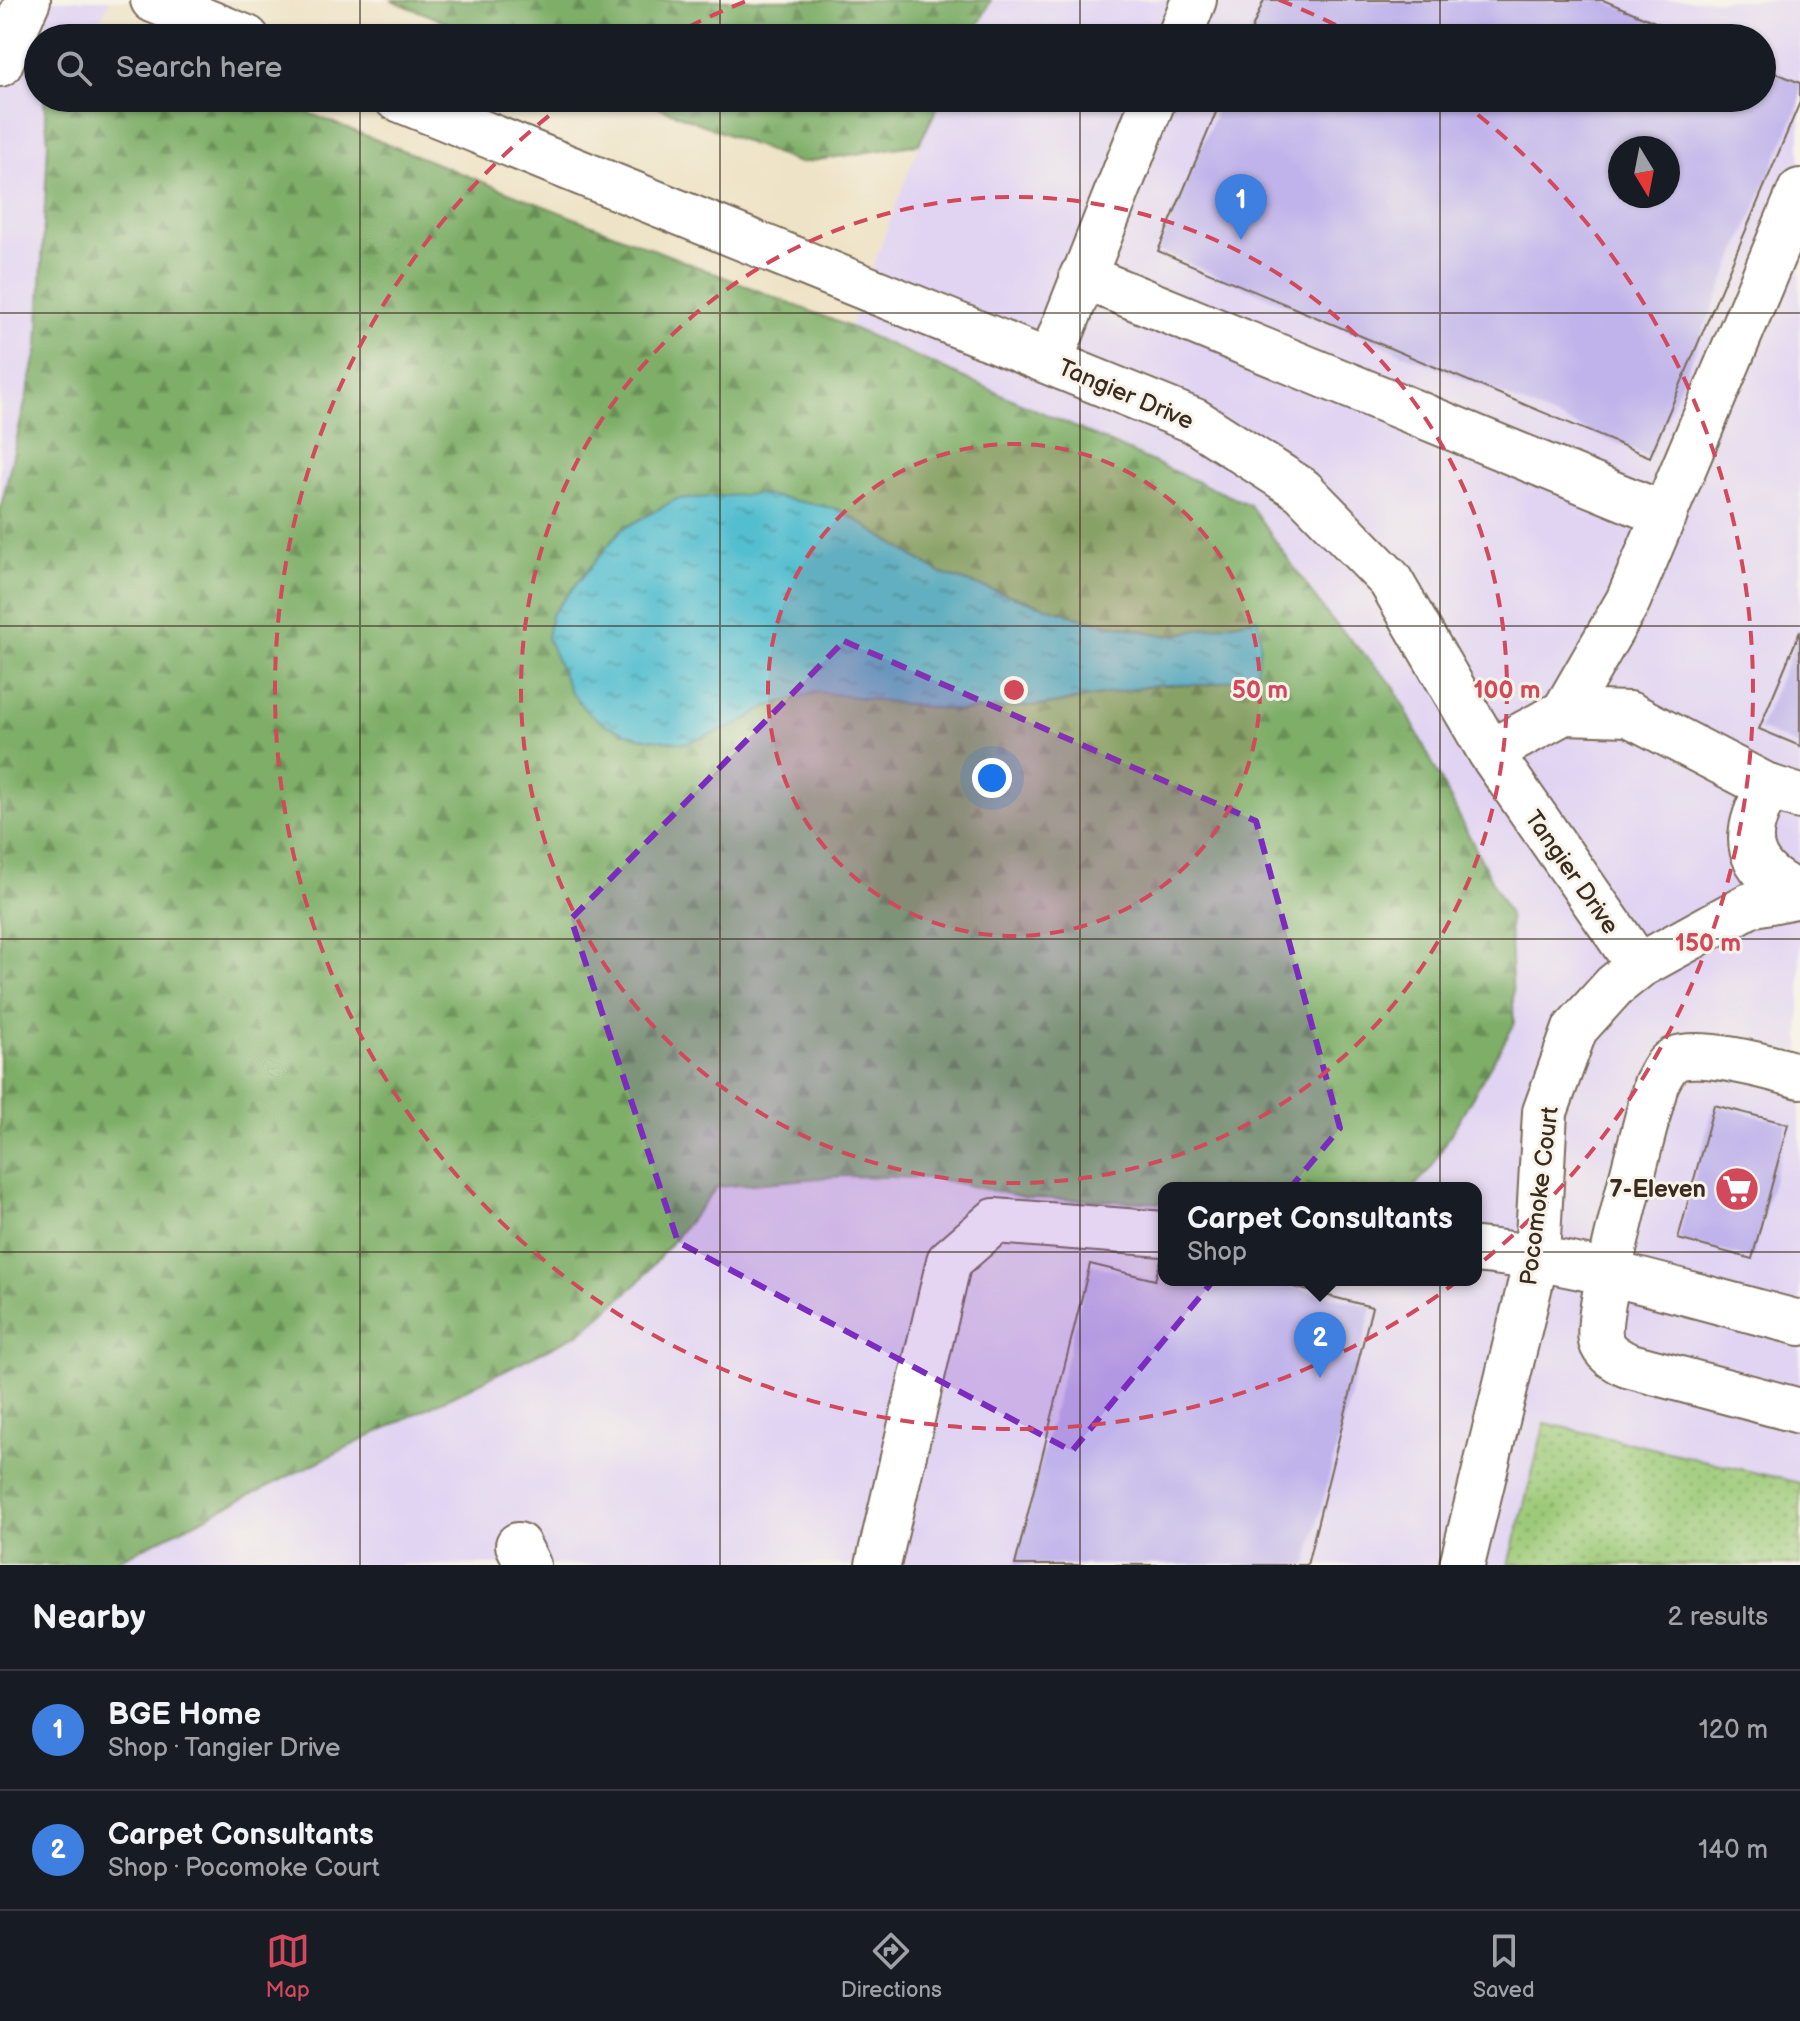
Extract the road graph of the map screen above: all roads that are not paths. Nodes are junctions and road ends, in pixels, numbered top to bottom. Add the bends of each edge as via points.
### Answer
1 (28, 0) edge
2 (153, 0) edge
3 (1194, 0) edge
4 (212, 24) edge
5 (1185, 24) edge
6 (0, 64) edge
7 (431, 112) edge
8 (1148, 112) edge
9 (1800, 191) edge
10 (1082, 276) junction
11 (1050, 362) junction
12 (1665, 515) junction
13 (1564, 712) junction
14 (1490, 752) junction
15 (1785, 792) edge
16 (1800, 894) edge
17 (1800, 927) edge
18 (1698, 932) junction
19 (1639, 966) junction
20 (1800, 1076) edge
21 (1158, 1234) edge
22 (1482, 1251) edge
23 (1537, 1256) junction
24 (1610, 1275) junction
25 (1800, 1323) edge
26 (1800, 1411) edge
27 (878, 1565) edge
28 (1462, 1565) edge

1 - 6 street
2 - 4 street
3 - 5 street
7 - 11 street, Tangier Drive
8 - 10 street
9 - 12 street
10 - 11 street
10 - 12 street
11 - 14 street, Tangier Drive via 1195,421 1302,490 1390,580
12 - 13 street via 1628,601
13 - 14 street
13 - 15 street via 1629,714
14 - 19 street, Tangier Drive
15 - 16 street via 1753,814 1749,829 1762,866 1778,884
16 - 18 street, Pocomoke Court via 1750,905
17 - 18 street, Pocomoke Court
18 - 19 street, Pocomoke Court
19 - 23 street, Pocomoke Court via 1575,1029 1545,1112
20 - 24 street via 1692,1056 1674,1060 1663,1070
21 - 27 street via 995,1221 949,1261
22 - 23 street
23 - 24 street
23 - 28 street, Pocomoke Court
24 - 25 street
24 - 26 street via 1600,1340 1608,1354 1627,1365

